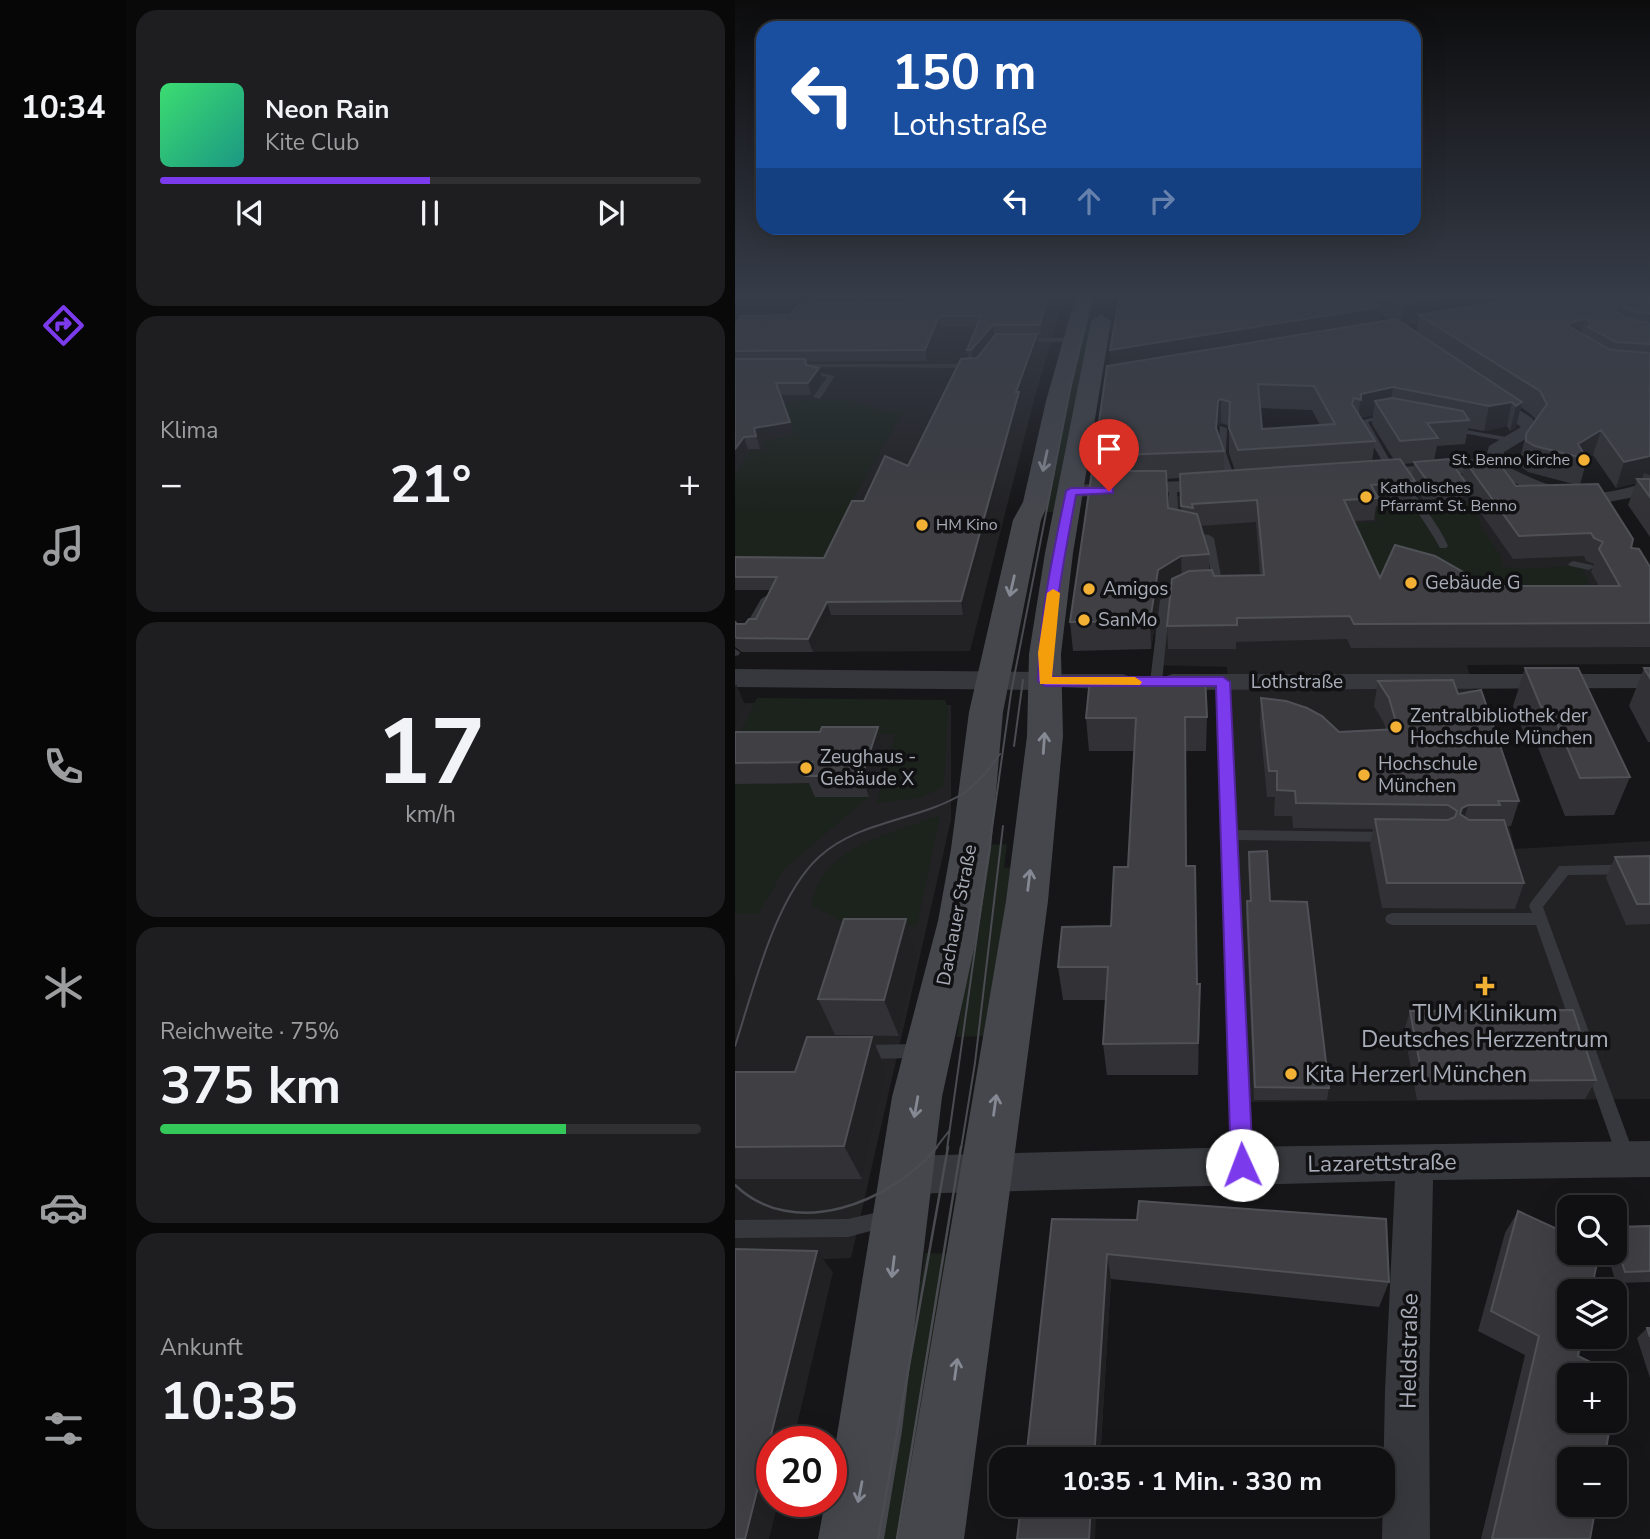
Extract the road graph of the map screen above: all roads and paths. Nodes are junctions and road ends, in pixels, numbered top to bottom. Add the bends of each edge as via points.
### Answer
1 (938, 367) edge
2 (1067, 367) edge
3 (1099, 367) edge
4 (1470, 383) edge
5 (817, 397) dead end
6 (1401, 419) edge
7 (1438, 426) edge
8 (1355, 427) edge
9 (1223, 428) dead end
10 (1506, 439) junction
11 (1494, 466) junction
12 (1392, 473) junction
13 (1355, 476) edge
14 (1239, 484) joint
15 (1650, 488) edge
16 (1173, 489) junction
17 (1071, 491) junction
18 (1443, 546) dead end
19 (1573, 564) dead end
20 (1589, 567) dead end
21 (765, 599) edge
22 (746, 633) edge
23 (735, 678) edge
24 (993, 680) junction
25 (1045, 681) junction
26 (1650, 681) edge
27 (1156, 682) junction
28 (1223, 682) junction
29 (1229, 835) junction
30 (1401, 837) edge
31 (1650, 869) edge
32 (1392, 919) dead end
33 (1540, 919) junction
34 (927, 1050) junction
35 (839, 1052) edge
36 (1638, 1159) edge
37 (1415, 1162) junction
38 (1242, 1165) junction
39 (985, 1173) junction
40 (901, 1197) junction
41 (735, 1229) edge
42 (851, 1539) edge
43 (931, 1539) edge
44 (1406, 1539) edge

1 - 5 lane via 791,370 831,376
2 -> 24 main road, Dachauer Straße via 1036,502 1027,520
3 - 17 main road
4 - 10 street via 1530,428
6 - 12 lane via 1389,416 1363,421
7 - 10 lane
8 - 12 lane
9 - 14 lane via 1222,453
10 - 11 street via 1495,450
11 - 12 street
11 - 15 street via 1521,482 1603,506
12 - 13 street
12 - 18 lane via 1436,527
14 - 16 street
16 - 17 street
16 - 27 lane via 1175,533 1209,538 1218,587 1186,589 1165,600
17 - 25 main road via 1045,653
19 - 20 lane
21 - 22 lane
23 - 24 street, Lothstraße
24 - 25 street, Lothstraße
24 - 34 main road, Dachauer Straße via 959,921
25 - 27 street, Lothstraße
39 -> 25 main road via 1029,887 1045,736
26 - 28 street, Lothstraße
27 - 28 street, Lothstraße
28 - 29 lane
29 - 30 lane
29 - 38 lane
31 - 33 lane via 1564,870 1535,906
32 - 33 lane
33 - 36 lane
34 - 35 lane
34 -> 40 main road, Dachauer Straße
36 - 37 street, Lazarettstraße
37 - 38 street, Lazarettstraße
37 - 44 street, Heldstraße
38 - 39 street, Lazarettstraße
39 - 40 street, Lazarettstraße
43 -> 39 main road
40 - 41 lane via 870,1221 848,1228
40 -> 42 main road, Dachauer Straße via 871,1431

